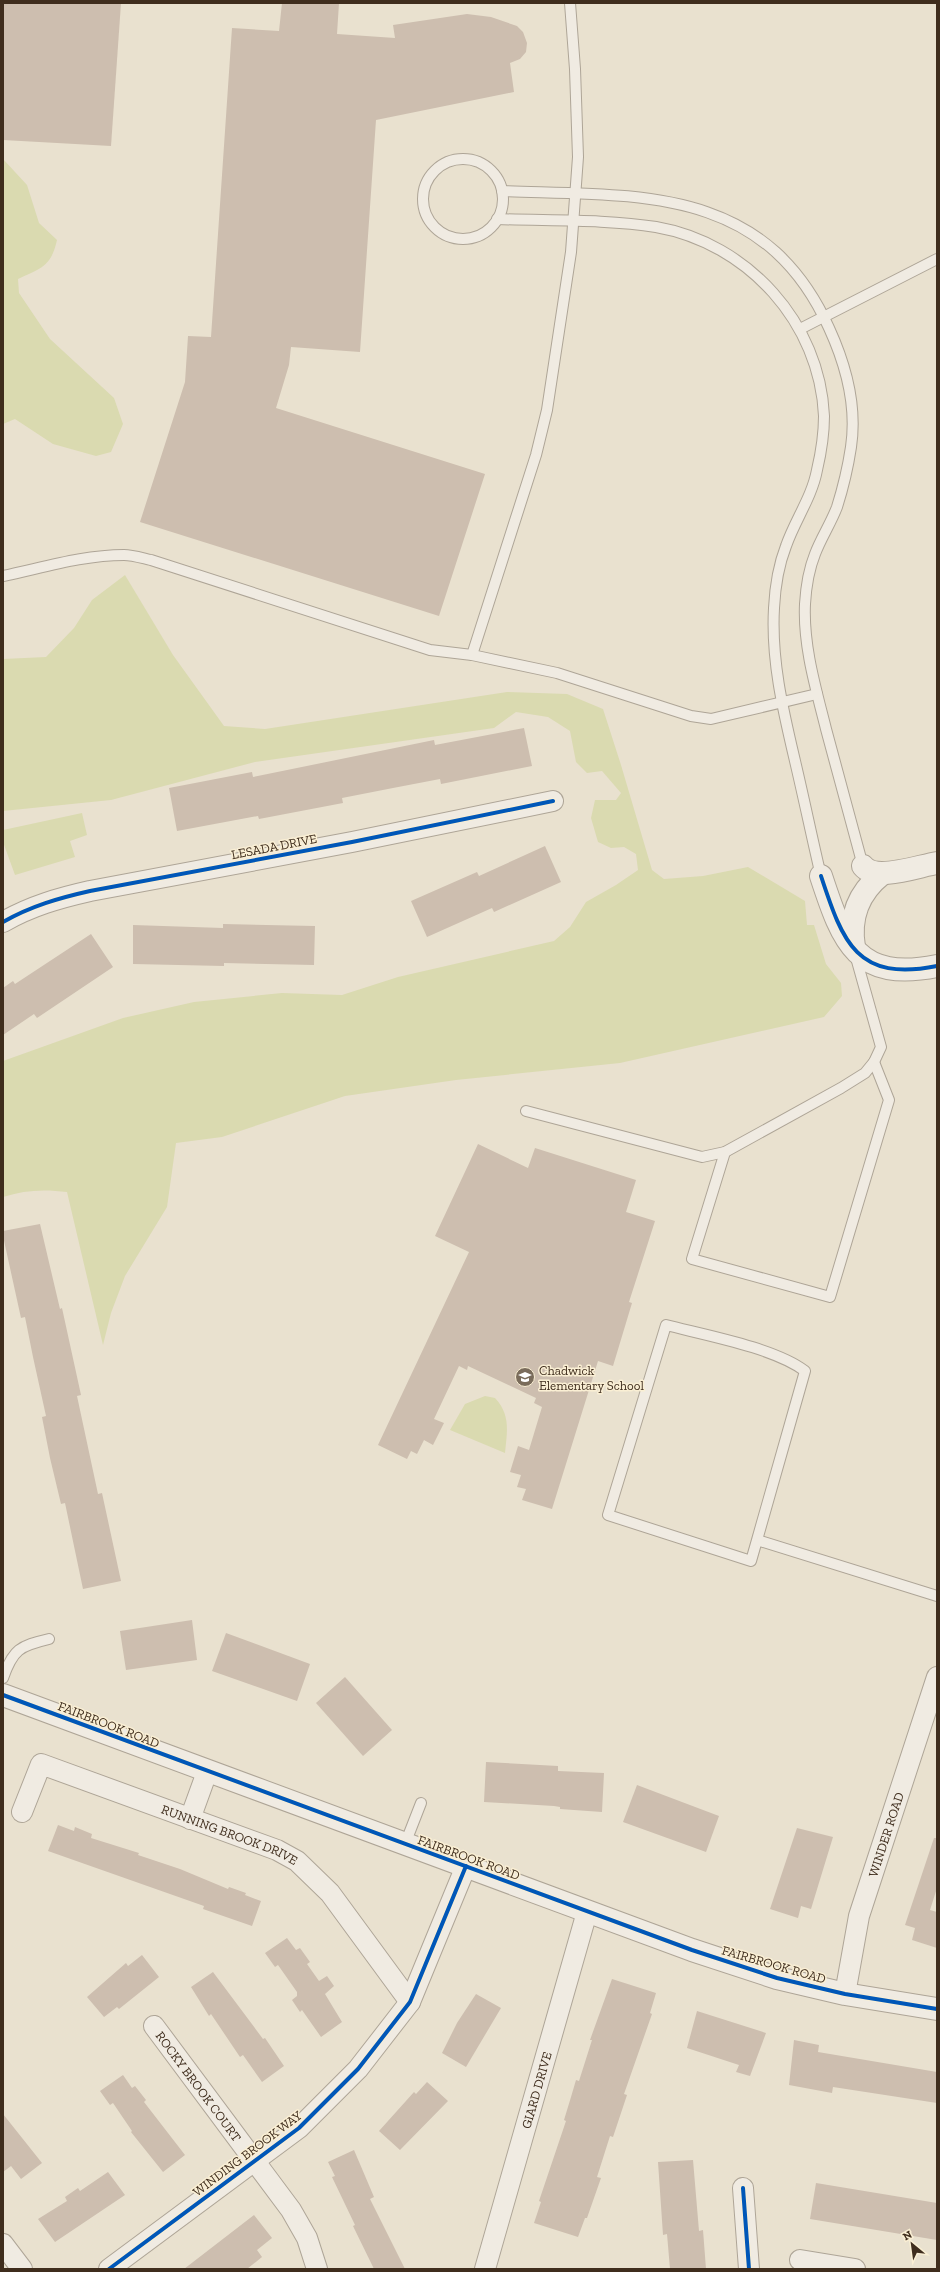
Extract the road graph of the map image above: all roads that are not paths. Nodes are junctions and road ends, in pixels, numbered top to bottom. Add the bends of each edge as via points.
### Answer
1 (570, 3) edge
2 (502, 191) junction
3 (576, 194) junction
4 (497, 220) junction
5 (573, 222) junction
6 (937, 259) edge
7 (824, 317) junction
8 (800, 329) junction
9 (3, 576) edge
10 (472, 655) junction
11 (817, 694) junction
12 (781, 702) junction
13 (553, 801) dead end
14 (937, 863) edge
15 (863, 866) joint
16 (882, 874) junction
17 (821, 876) joint
18 (3, 922) edge
19 (854, 950) junction
20 (937, 966) edge
21 (874, 1062) junction
22 (526, 1111) dead end
23 (725, 1152) junction
24 (757, 1540) junction
25 (937, 1596) edge
26 (49, 1639) dead end
27 (937, 1677) edge
28 (3, 1678) edge
29 (3, 1695) edge
30 (930, 1722) edge
31 (207, 1772) junction
32 (421, 1803) dead end
33 (22, 1812) dead end
34 (190, 1819) junction
35 (405, 1844) junction
36 (466, 1866) junction
37 (587, 1912) junction
38 (845, 1994) junction
39 (410, 2002) junction
40 (937, 2009) edge
41 (154, 2026) dead end
42 (254, 2161) junction
43 (743, 2188) dead end
44 (3, 2244) edge
45 (800, 2260) dead end
46 (22, 2269) edge
47 (109, 2269) edge
48 (317, 2269) edge
49 (485, 2269) edge
50 (749, 2269) edge
51 (855, 2269) edge

1 - 3 lane via 578,157
2 - 3 lane
2 - 4 lane via 502,204
2 - 4 lane via 498,180 487,167 463,159 447,162 433,172 423,194 428,218 438,231 454,238 478,236
3 - 5 lane
3 - 7 lane via 661,200 725,218 757,238 782,258 803,283
4 - 5 lane
5 - 8 lane via 657,227 712,246 739,261 759,278 779,298
5 - 10 lane via 571,252 547,410 536,455
6 - 7 lane
7 - 8 lane
7 - 11 lane via 841,357 852,416 851,446 844,479 836,508 814,555 807,582 806,641
8 - 12 lane via 813,359 824,417 817,473 810,495 786,547 774,606 773,643
9 - 10 lane via 75,560 124,555 158,562 430,650
10 - 12 lane via 557,673 691,716 711,719
11 - 12 lane
11 - 15 lane
12 - 17 lane
13 - 18 street, LESADA DRIVE via 90,890 44,903
14 - 16 street
15 - 16 street via 867,871
16 - 19 street via 871,882 859,899 852,920
17 - 19 street via 835,917
19 - 20 street via 867,961 884,968 900,971
19 - 21 lane via 881,1047
21 - 23 lane via 864,1073 841,1088
21 - 23 lane via 888,1100 830,1297 692,1259
22 - 23 lane via 702,1157
24 - 24 lane via 805,1371 773,1354 666,1325 608,1515 751,1561
24 - 25 lane
26 - 28 lane via 27,1644 17,1650 9,1660
27 - 30 street, WINDER ROAD
29 - 31 street, FAIRBROOK ROAD
30 - 38 street, WINDER ROAD via 859,1916
31 - 34 street
31 - 35 street, FAIRBROOK ROAD
32 - 35 lane
33 - 34 street, RUNNING BROOK DRIVE via 41,1764
34 - 39 street, RUNNING BROOK DRIVE via 278,1850 297,1861 330,1892
35 - 36 street, FAIRBROOK ROAD
36 - 37 street, FAIRBROOK ROAD
36 - 39 street, WINDING BROOK WAY
37 - 38 street, FAIRBROOK ROAD via 777,1978
37 - 49 street, GIARD DRIVE
38 - 40 street, FAIRBROOK ROAD
39 - 42 street, WINDING BROOK WAY via 358,2069 331,2098 299,2128
41 - 42 street, ROCKY BROOK COURT
42 - 47 street, WINDING BROOK WAY
42 - 48 street, ROCKY BROOK COURT via 295,2215 308,2238
43 - 50 street
44 - 46 street
45 - 51 street

